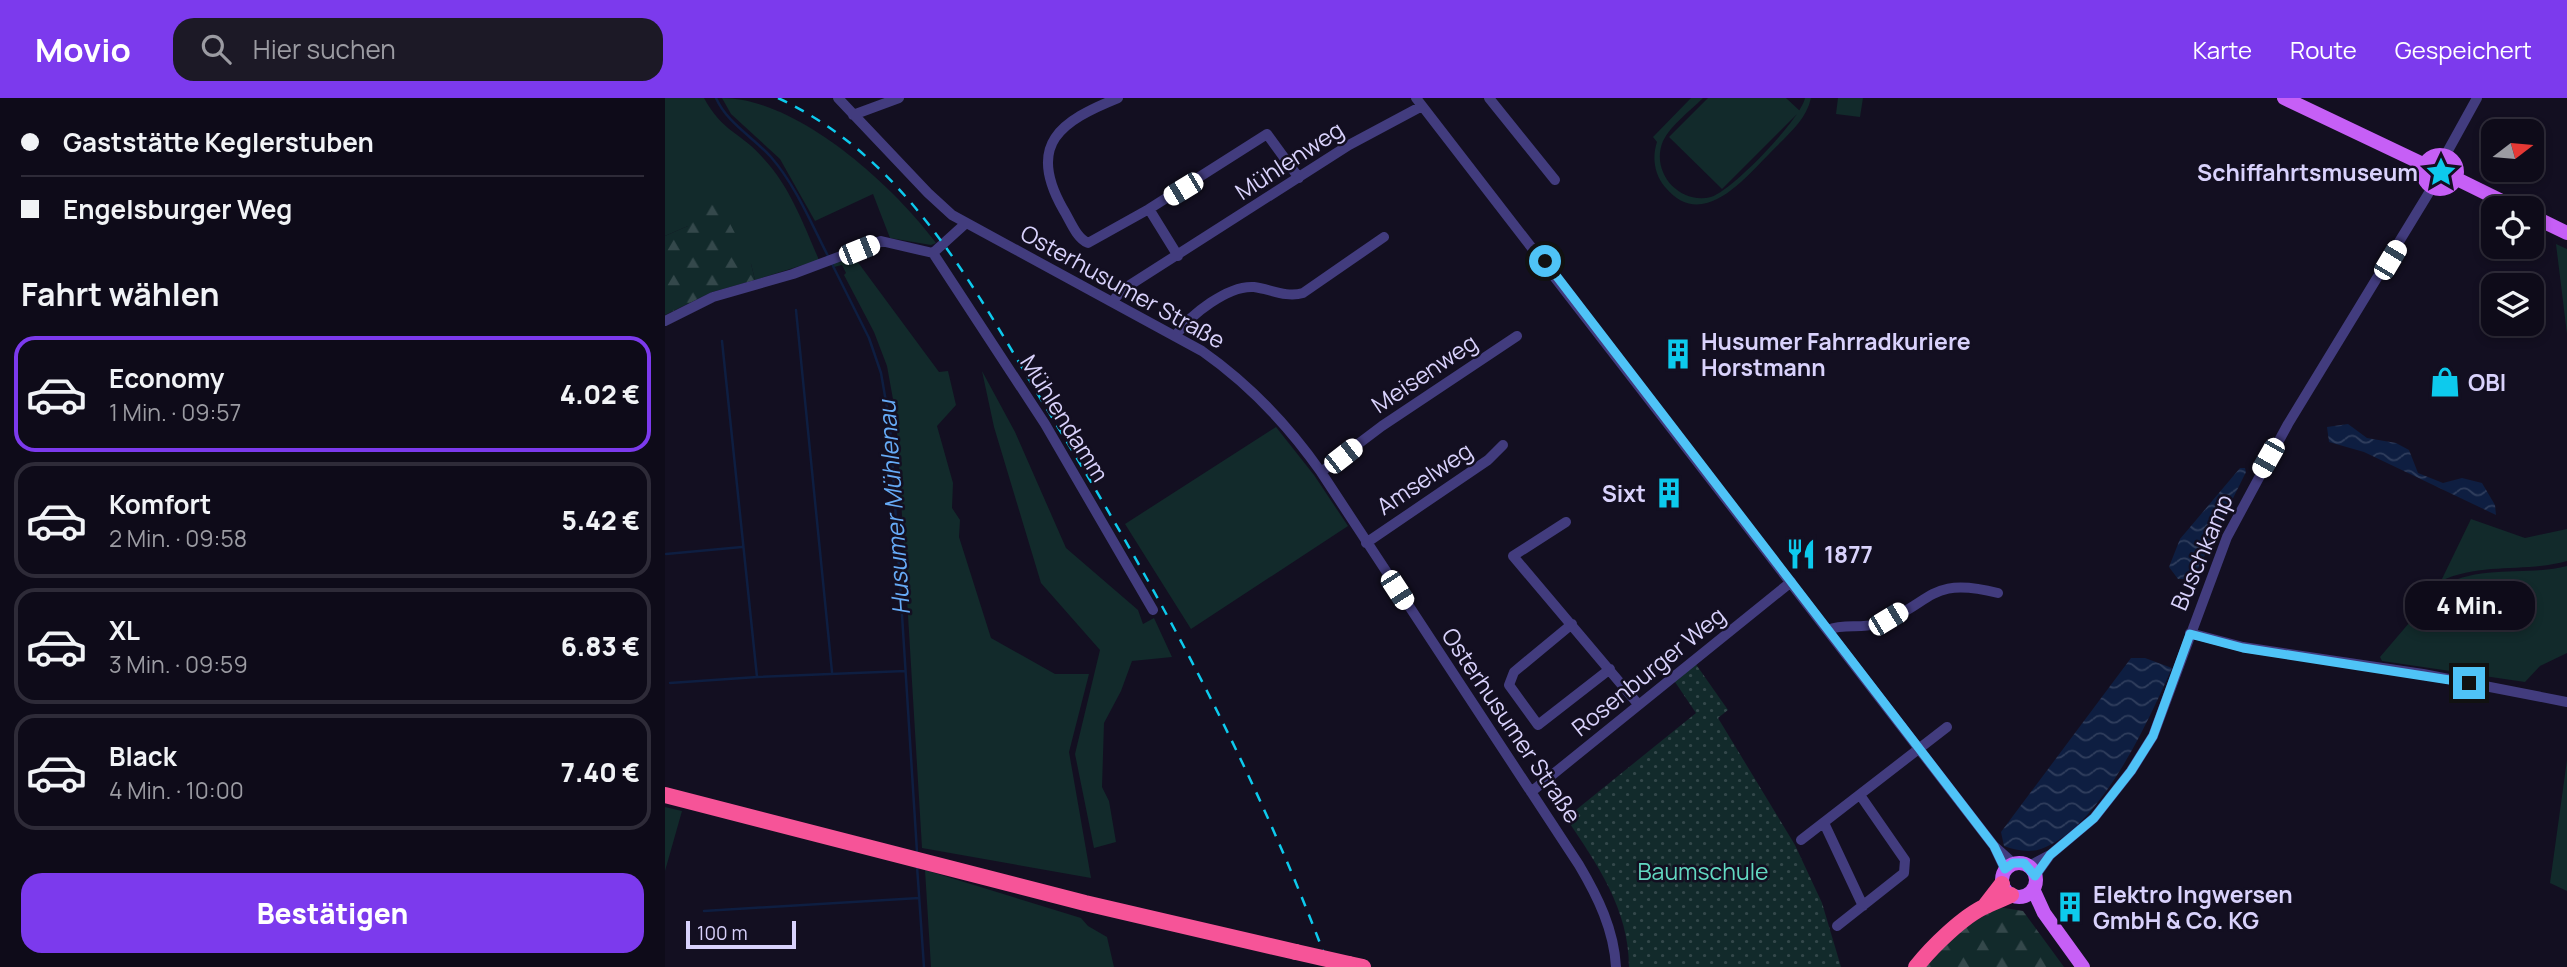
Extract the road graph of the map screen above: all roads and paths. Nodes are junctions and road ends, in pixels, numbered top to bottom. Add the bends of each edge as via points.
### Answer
1 (838, 98) edge
2 (899, 98) edge
3 (1118, 98) edge
4 (1489, 98) edge
5 (2284, 98) edge
6 (2477, 98) edge
7 (1419, 102) edge
8 (853, 115) junction
9 (2445, 156) junction
10 (2425, 164) junction
11 (1299, 178) junction
12 (2455, 178) junction
13 (1555, 180) dead end
14 (2433, 186) junction
15 (2492, 196) edge
16 (1149, 209) junction
17 (2544, 222) edge
18 (965, 224) junction
19 (2567, 233) edge
20 (1384, 237) dead end
21 (933, 253) junction
22 (1178, 256) junction
23 (1113, 301) junction
24 (665, 321) edge
25 (1176, 335) junction
26 (1517, 336) dead end
27 (1503, 445) dead end
28 (1321, 472) junction
29 (1566, 522) dead end
30 (1366, 543) junction
31 (1791, 582) junction
32 (1998, 593) dead end
33 (1153, 610) dead end
34 (1572, 624) junction
35 (1828, 630) junction
36 (2190, 634) junction
37 (1610, 669) junction
38 (2567, 702) edge
39 (1637, 704) junction
40 (1947, 727) dead end
41 (1919, 749) junction
42 (1531, 792) junction
43 (665, 795) edge
44 (1860, 795) junction
45 (1824, 823) junction
46 (1801, 840) dead end
47 (2019, 880) junction
48 (1863, 906) junction
49 (1837, 926) dead end
50 (1356, 966) edge
51 (1616, 967) edge
52 (1916, 967) edge
53 (2083, 967) edge

1 - 8 street, Osterhusumer Straße
2 - 8 street
3 - 16 street via 1079,114 1060,131 1049,153 1051,185 1079,236 1088,243
4 - 13 street
5 - 10 main road
6 - 9 street
7 - 11 street, Mühlenweg
7 - 31 street
8 - 18 street, Osterhusumer Straße via 927,193
9 - 10 main road via 2435,156
9 - 12 main road via 2456,165
10 - 14 main road via 2425,178
11 - 16 street via 1267,134
11 - 22 street, Mühlenweg
12 - 14 main road via 2447,187
12 - 15 main road
14 - 36 street, Buschkamp via 2257,477 2227,537
16 - 22 street
17 - 19 main road
18 - 21 street
18 - 23 street, Osterhusumer Straße
20 - 25 street via 1303,293 1240,288
21 - 24 street via 881,241 824,264 713,297
21 - 33 street, Mühlendamm via 1052,435
22 - 23 street, Mühlenweg via 1122,290
23 - 25 street, Osterhusumer Straße
25 - 28 street, Osterhusumer Straße via 1229,370 1282,422
26 - 28 street, Meisenweg
27 - 30 street, Amselweg
28 - 30 street, Osterhusumer Straße
29 - 34 street via 1513,556
30 - 42 street, Osterhusumer Straße
31 - 35 street
31 - 39 street, Rosenburger Weg
32 - 35 street via 1953,586 1872,625 1840,625
34 - 37 street
34 - 37 street via 1514,671 1509,685 1538,725
35 - 41 street
36 - 38 street via 2243,648 2423,674
36 - 47 street, Buschkamp via 2162,714 2131,771 2094,818
37 - 39 street
39 - 42 street, Rosenburger Weg
40 - 41 street
41 - 44 street
41 - 47 street
42 - 51 street, Osterhusumer Straße via 1596,893
43 - 50 highway, bridge
44 - 45 street
44 - 48 street via 1905,860 1904,873
45 - 46 street
45 - 48 street
47 - 52 highway via 1933,946
47 - 53 main road via 2038,912 2044,913
48 - 49 street

